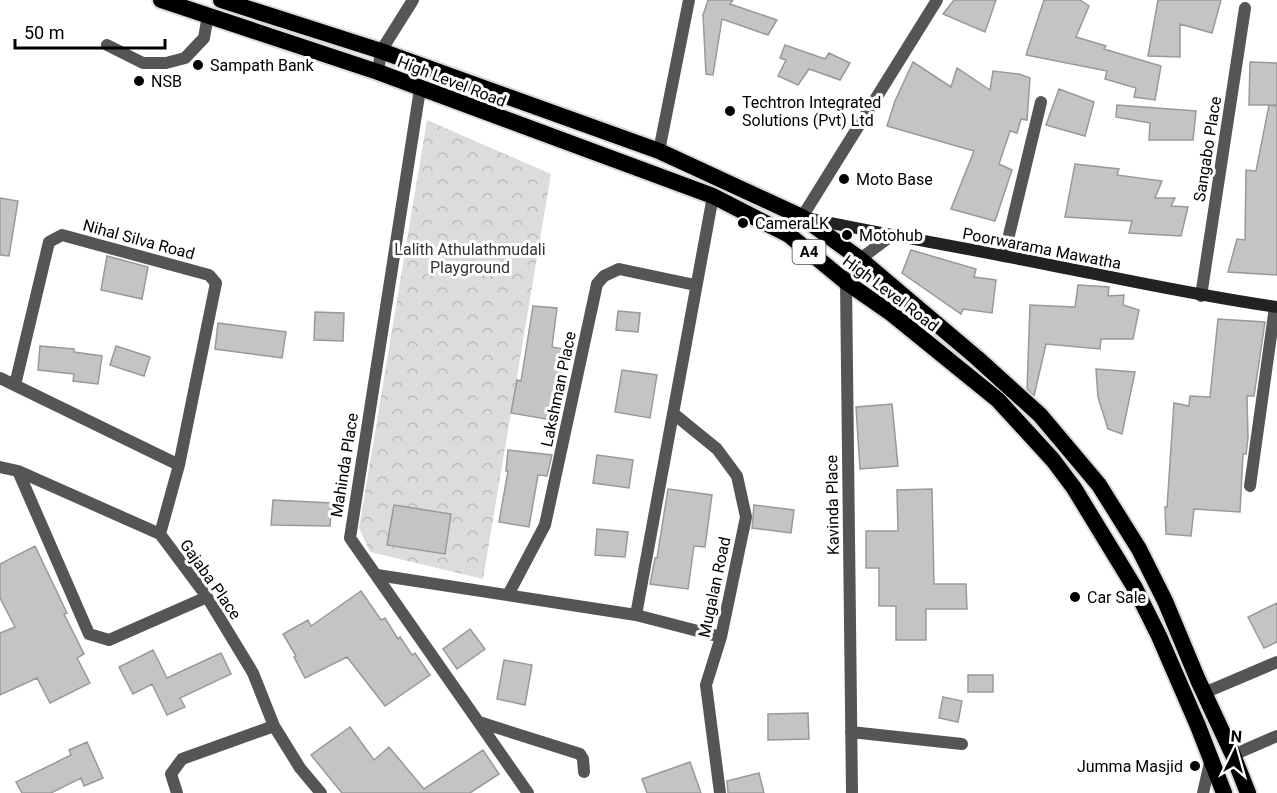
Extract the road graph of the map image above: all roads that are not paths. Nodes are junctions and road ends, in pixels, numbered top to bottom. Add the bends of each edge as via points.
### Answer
1 (160, 0) edge
2 (221, 0) edge
3 (413, 0) edge
4 (689, 0) edge
5 (937, 0) edge
6 (1245, 8) dead end
7 (208, 15) junction
8 (107, 45) dead end
9 (381, 51) junction
10 (378, 72) junction
11 (420, 89) junction
12 (1041, 102) dead end
13 (659, 151) junction
14 (713, 196) junction
15 (801, 217) junction
16 (789, 235) junction
17 (891, 236) junction
18 (1004, 256) junction
19 (860, 259) junction
20 (846, 282) junction
21 (695, 285) junction
22 (1201, 296) junction
23 (1276, 307) edge
24 (0, 378) edge
25 (15, 385) junction
26 (674, 414) junction
27 (179, 465) junction
28 (0, 467) edge
29 (18, 471) junction
30 (1250, 486) dead end
31 (160, 534) junction
32 (377, 575) junction
33 (508, 595) junction
34 (207, 597) junction
35 (636, 615) junction
36 (721, 637) junction
37 (1277, 662) edge
38 (1204, 693) junction
39 (479, 722) junction
40 (274, 726) junction
41 (851, 732) junction
42 (1277, 736) edge
43 (963, 744) dead end
44 (1233, 754) junction
45 (1211, 758) junction
46 (584, 772) dead end
47 (177, 793) edge
48 (321, 793) edge
49 (528, 793) edge
50 (720, 793) edge
51 (852, 793) edge
52 (1203, 793) edge
53 (1224, 793) edge
54 (1248, 793) edge

1 - 7 highway, High Level Road / A4
2 - 9 highway, High Level Road / A4
3 - 9 street
4 - 13 street
5 - 15 street
6 - 22 street, Sangabo Place
7 - 8 street via 204,38 185,58 144,63
7 - 10 highway, High Level Road / A4
9 - 10 street
9 - 13 highway, High Level Road / A4
10 - 11 highway, High Level Road / A4
11 - 14 highway, High Level Road / A4
11 - 32 street, Mahinda Place via 350,538
12 - 18 street
13 - 15 highway, High Level Road / A4
14 - 16 highway, High Level Road / A4
14 - 21 street
15 - 16 street
15 - 17 main road, Poorwarama Mawatha
15 - 19 highway, High Level Road / A4
16 - 20 highway, High Level Road / A4
17 - 18 main road, Poorwarama Mawatha
17 - 19 street
18 - 22 main road, Poorwarama Mawatha
19 - 20 street
19 - 38 highway, High Level Road / A4 via 1040,415 1099,484 1139,549
20 - 41 street, Kavinda Place
20 - 45 highway, High Level Road / A4 via 998,400 1053,460 1135,588
21 - 26 street
21 - 33 street, Lakshman Place via 619,269 597,284 545,525
22 - 23 main road, Poorwarama Mawatha
23 - 30 street
24 - 25 street
25 - 27 street
25 - 27 street, Nihal Silva Road via 50,242 62,235 209,275 216,283
26 - 35 street
26 - 36 street, Mugalan Road via 717,449 737,476 746,517
27 - 31 street, Nihal Silva Road
28 - 29 street, Gajaba Place
29 - 31 street, Gajaba Place
29 - 34 street via 89,634 109,640
31 - 34 street, Gajaba Place
32 - 33 street
32 - 39 street, Mahinda Place
33 - 35 street
34 - 40 street, Gajaba Place via 253,673
35 - 36 street
36 - 50 street, Mugalan Road via 706,685
37 - 38 street
38 - 44 highway, High Level Road / A4
39 - 46 street via 580,754
39 - 49 street, Mahinda Place
40 - 47 street via 182,759 171,774
40 - 48 street, Gajaba Place
41 - 43 street
41 - 51 street, Kavinda Place
42 - 44 street
44 - 54 highway, High Level Road / A4
45 - 52 street
45 - 53 highway, High Level Road / A4

